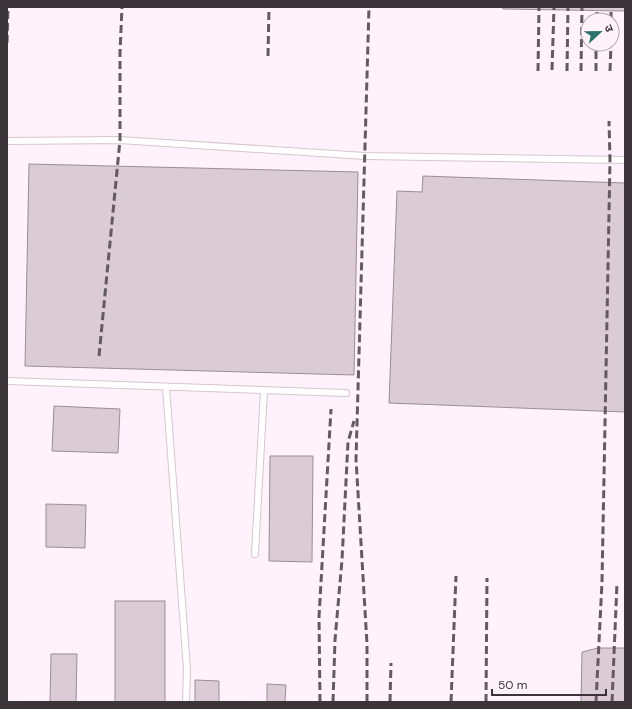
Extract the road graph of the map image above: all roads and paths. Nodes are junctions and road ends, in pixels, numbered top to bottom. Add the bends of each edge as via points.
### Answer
1 (7, 141) edge
2 (625, 160) edge
3 (7, 381) edge
4 (166, 387) junction
5 (264, 390) junction
6 (346, 393) dead end
7 (254, 554) dead end
8 (186, 702) edge

1 - 2 lane via 120,140 365,156
3 - 4 lane
4 - 5 lane
4 - 8 lane via 187,669
5 - 6 lane
5 - 7 lane

